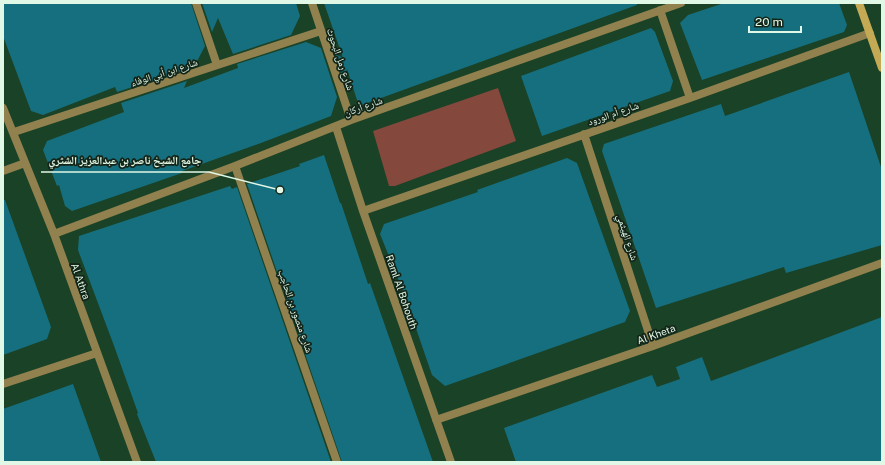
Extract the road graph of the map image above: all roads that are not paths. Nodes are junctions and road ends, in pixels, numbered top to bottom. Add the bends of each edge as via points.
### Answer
1 (196, 3) edge
2 (312, 3) edge
3 (681, 3) edge
4 (859, 3) edge
5 (660, 10) junction
6 (321, 31) junction
7 (870, 33) junction
8 (217, 65) junction
9 (882, 68) edge
10 (690, 98) junction
11 (3, 108) edge
12 (352, 120) junction
13 (336, 127) junction
14 (14, 132) junction
15 (584, 134) junction
16 (25, 163) junction
17 (235, 166) junction
18 (3, 171) edge
19 (363, 211) junction
20 (54, 234) junction
21 (882, 262) edge
22 (653, 346) junction
23 (97, 353) junction
24 (3, 384) edge
25 (436, 420) junction
26 (137, 462) edge
27 (337, 462) edge
28 (450, 462) edge

1 - 8 street
2 - 6 street, شارع رمل البحوث
3 - 5 street, شارع أركان
4 - 7 street
5 - 10 street
5 - 12 street, شارع أركان
6 - 8 street, شارع ابن أبي الوفاء
6 - 12 street, شارع رمل البحوث
7 - 9 street
7 - 10 street, شارع أم الورود
8 - 14 street, شارع ابن أبي الوفاء
10 - 15 street, شارع أم الورود
11 - 14 street, Al Athra
12 - 13 street, شارع أركان
13 - 17 street, شارع أركان
13 - 19 street, Raml Al Bohouth
14 - 16 street, Al Athra
15 - 19 street, شارع أم الورود
15 - 22 street, شارع الهيثمي
16 - 18 street
16 - 20 street, Al Athra
17 - 20 street, شارع أركان
17 - 27 street, شارع منصور بن الحاجب
19 - 25 street, Raml Al Bohouth
20 - 23 street, Al Athra
21 - 22 street, Al Kheta
22 - 25 street, Al Kheta
23 - 24 street
23 - 26 street, Al Athra
25 - 28 street, Raml Al Bohouth

